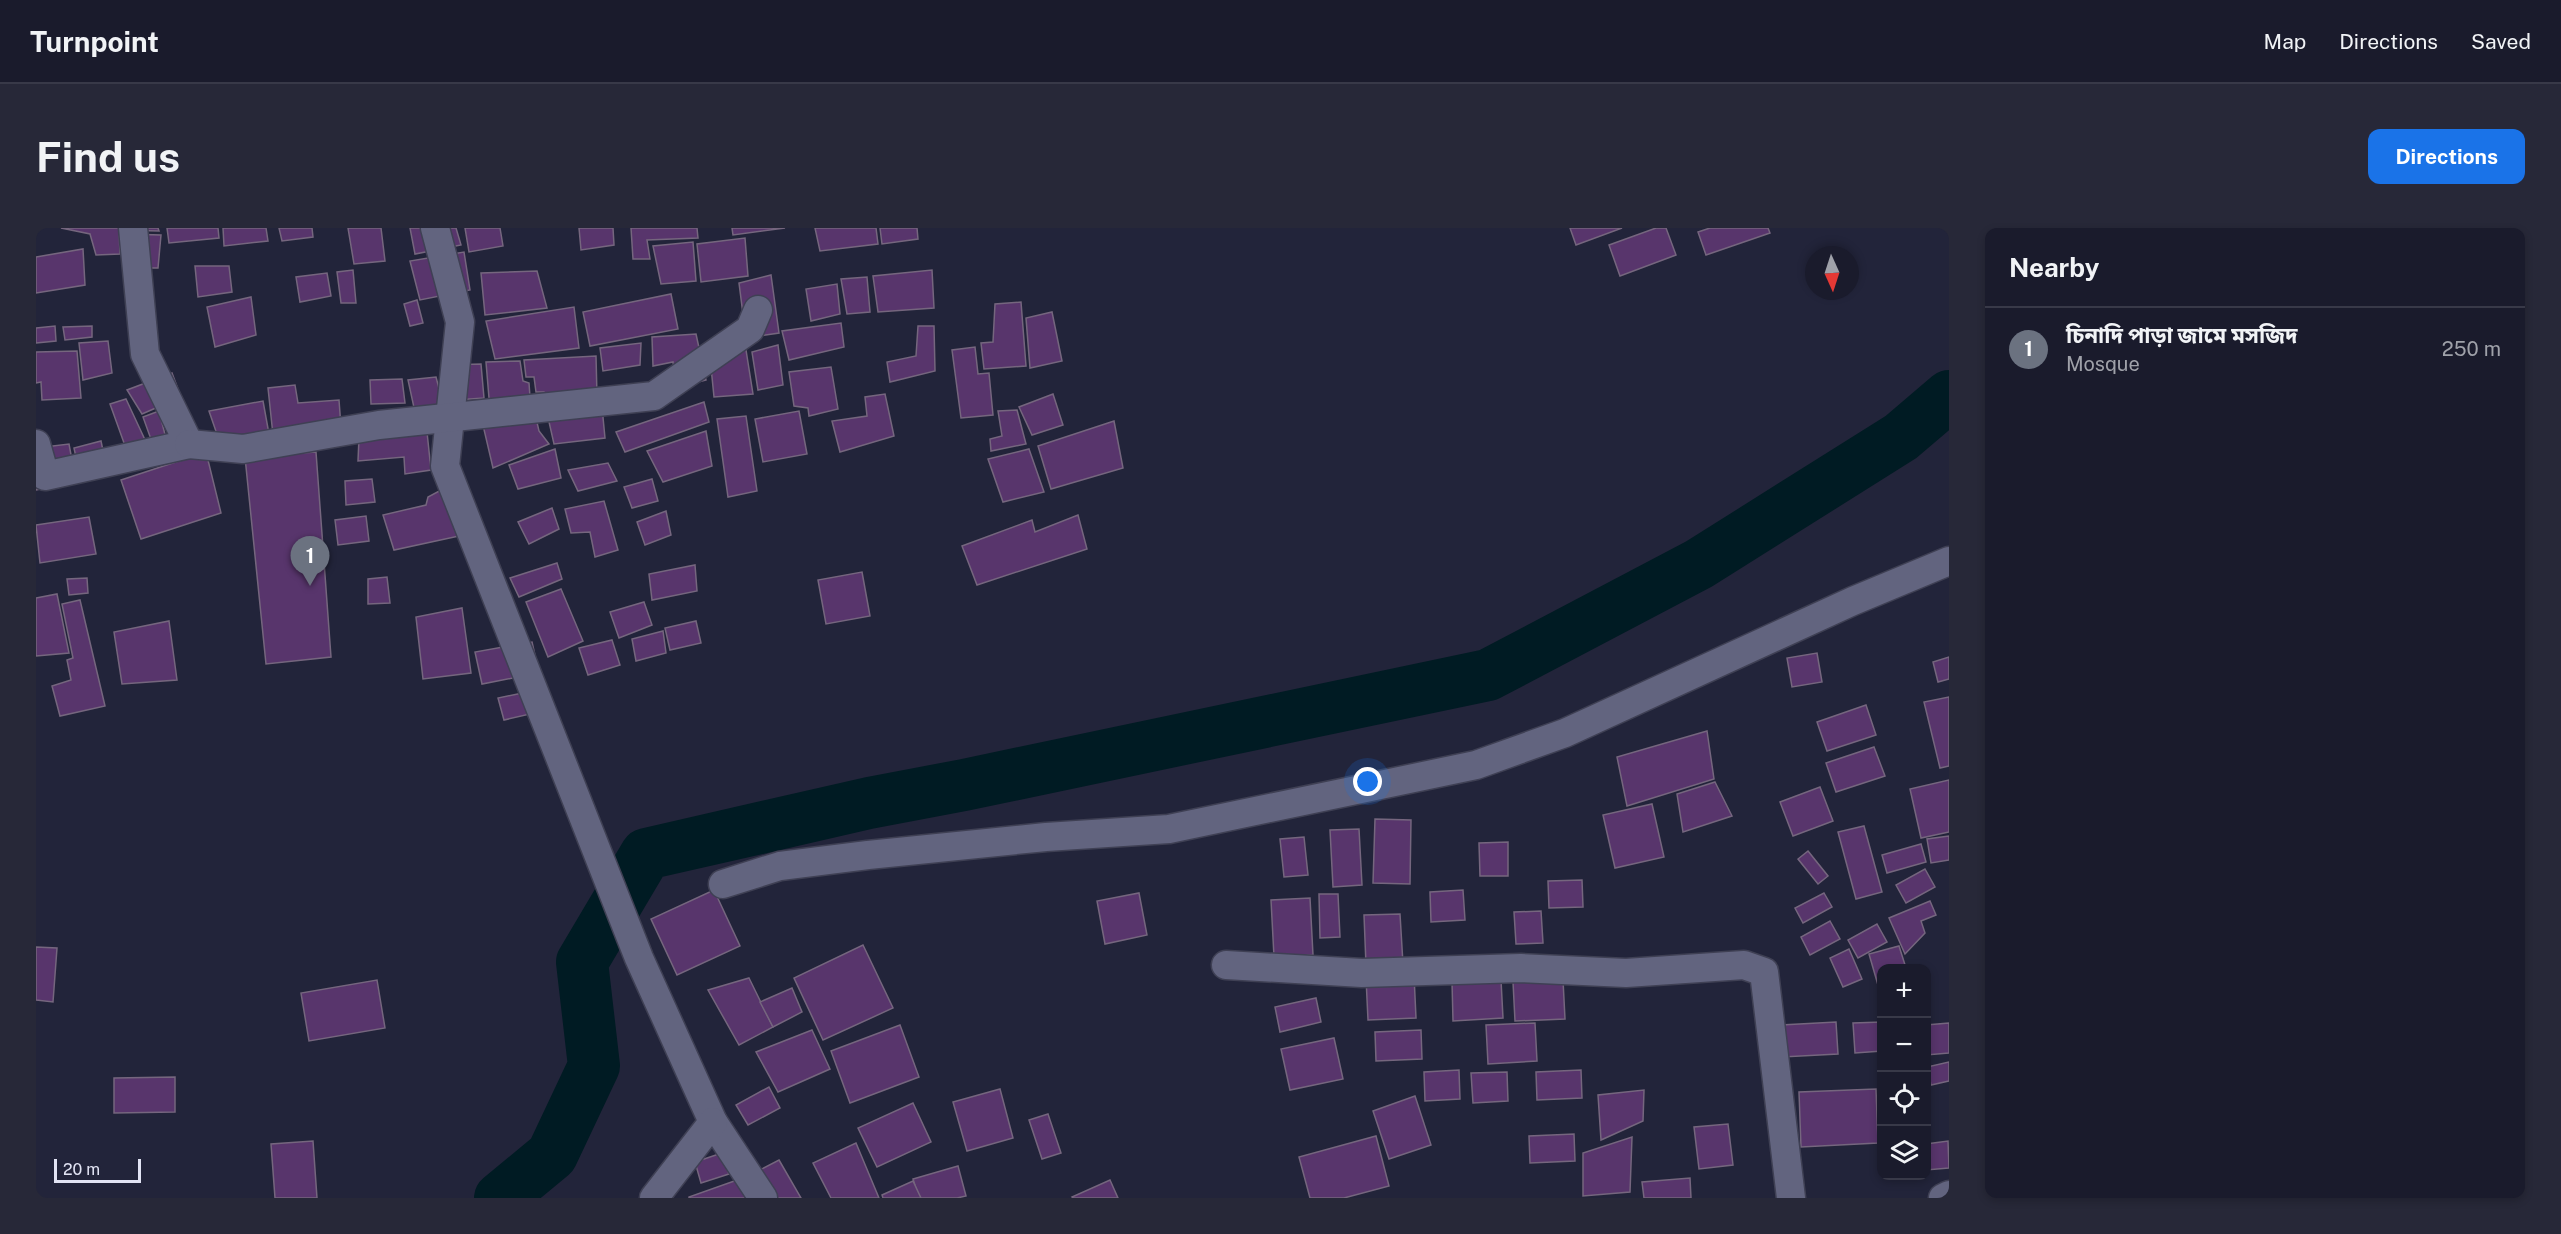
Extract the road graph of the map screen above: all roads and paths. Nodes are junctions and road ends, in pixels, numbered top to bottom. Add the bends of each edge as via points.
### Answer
1 (133, 228) edge
2 (435, 228) edge
3 (758, 310) dead end
4 (449, 418) junction
5 (36, 444) edge
6 (189, 444) junction
7 (1949, 561) edge
8 (723, 884) dead end
9 (1226, 965) dead end
10 (713, 1122) junction
11 (1949, 1195) edge
12 (654, 1198) edge
13 (763, 1198) edge
14 (1791, 1198) edge
15 (1943, 1198) edge

1 - 6 street via 144,354
2 - 4 street via 460,322
3 - 4 street via 750,329 654,396
4 - 6 street via 379,425 243,449
4 - 10 street via 445,466 639,958
5 - 6 street via 45,476
7 - 8 street via 1565,733 1476,765 1169,829 868,855 780,866
9 - 14 street via 1362,973 1521,968 1626,973 1744,964 1764,972
10 - 12 street
10 - 13 street
11 - 15 street

